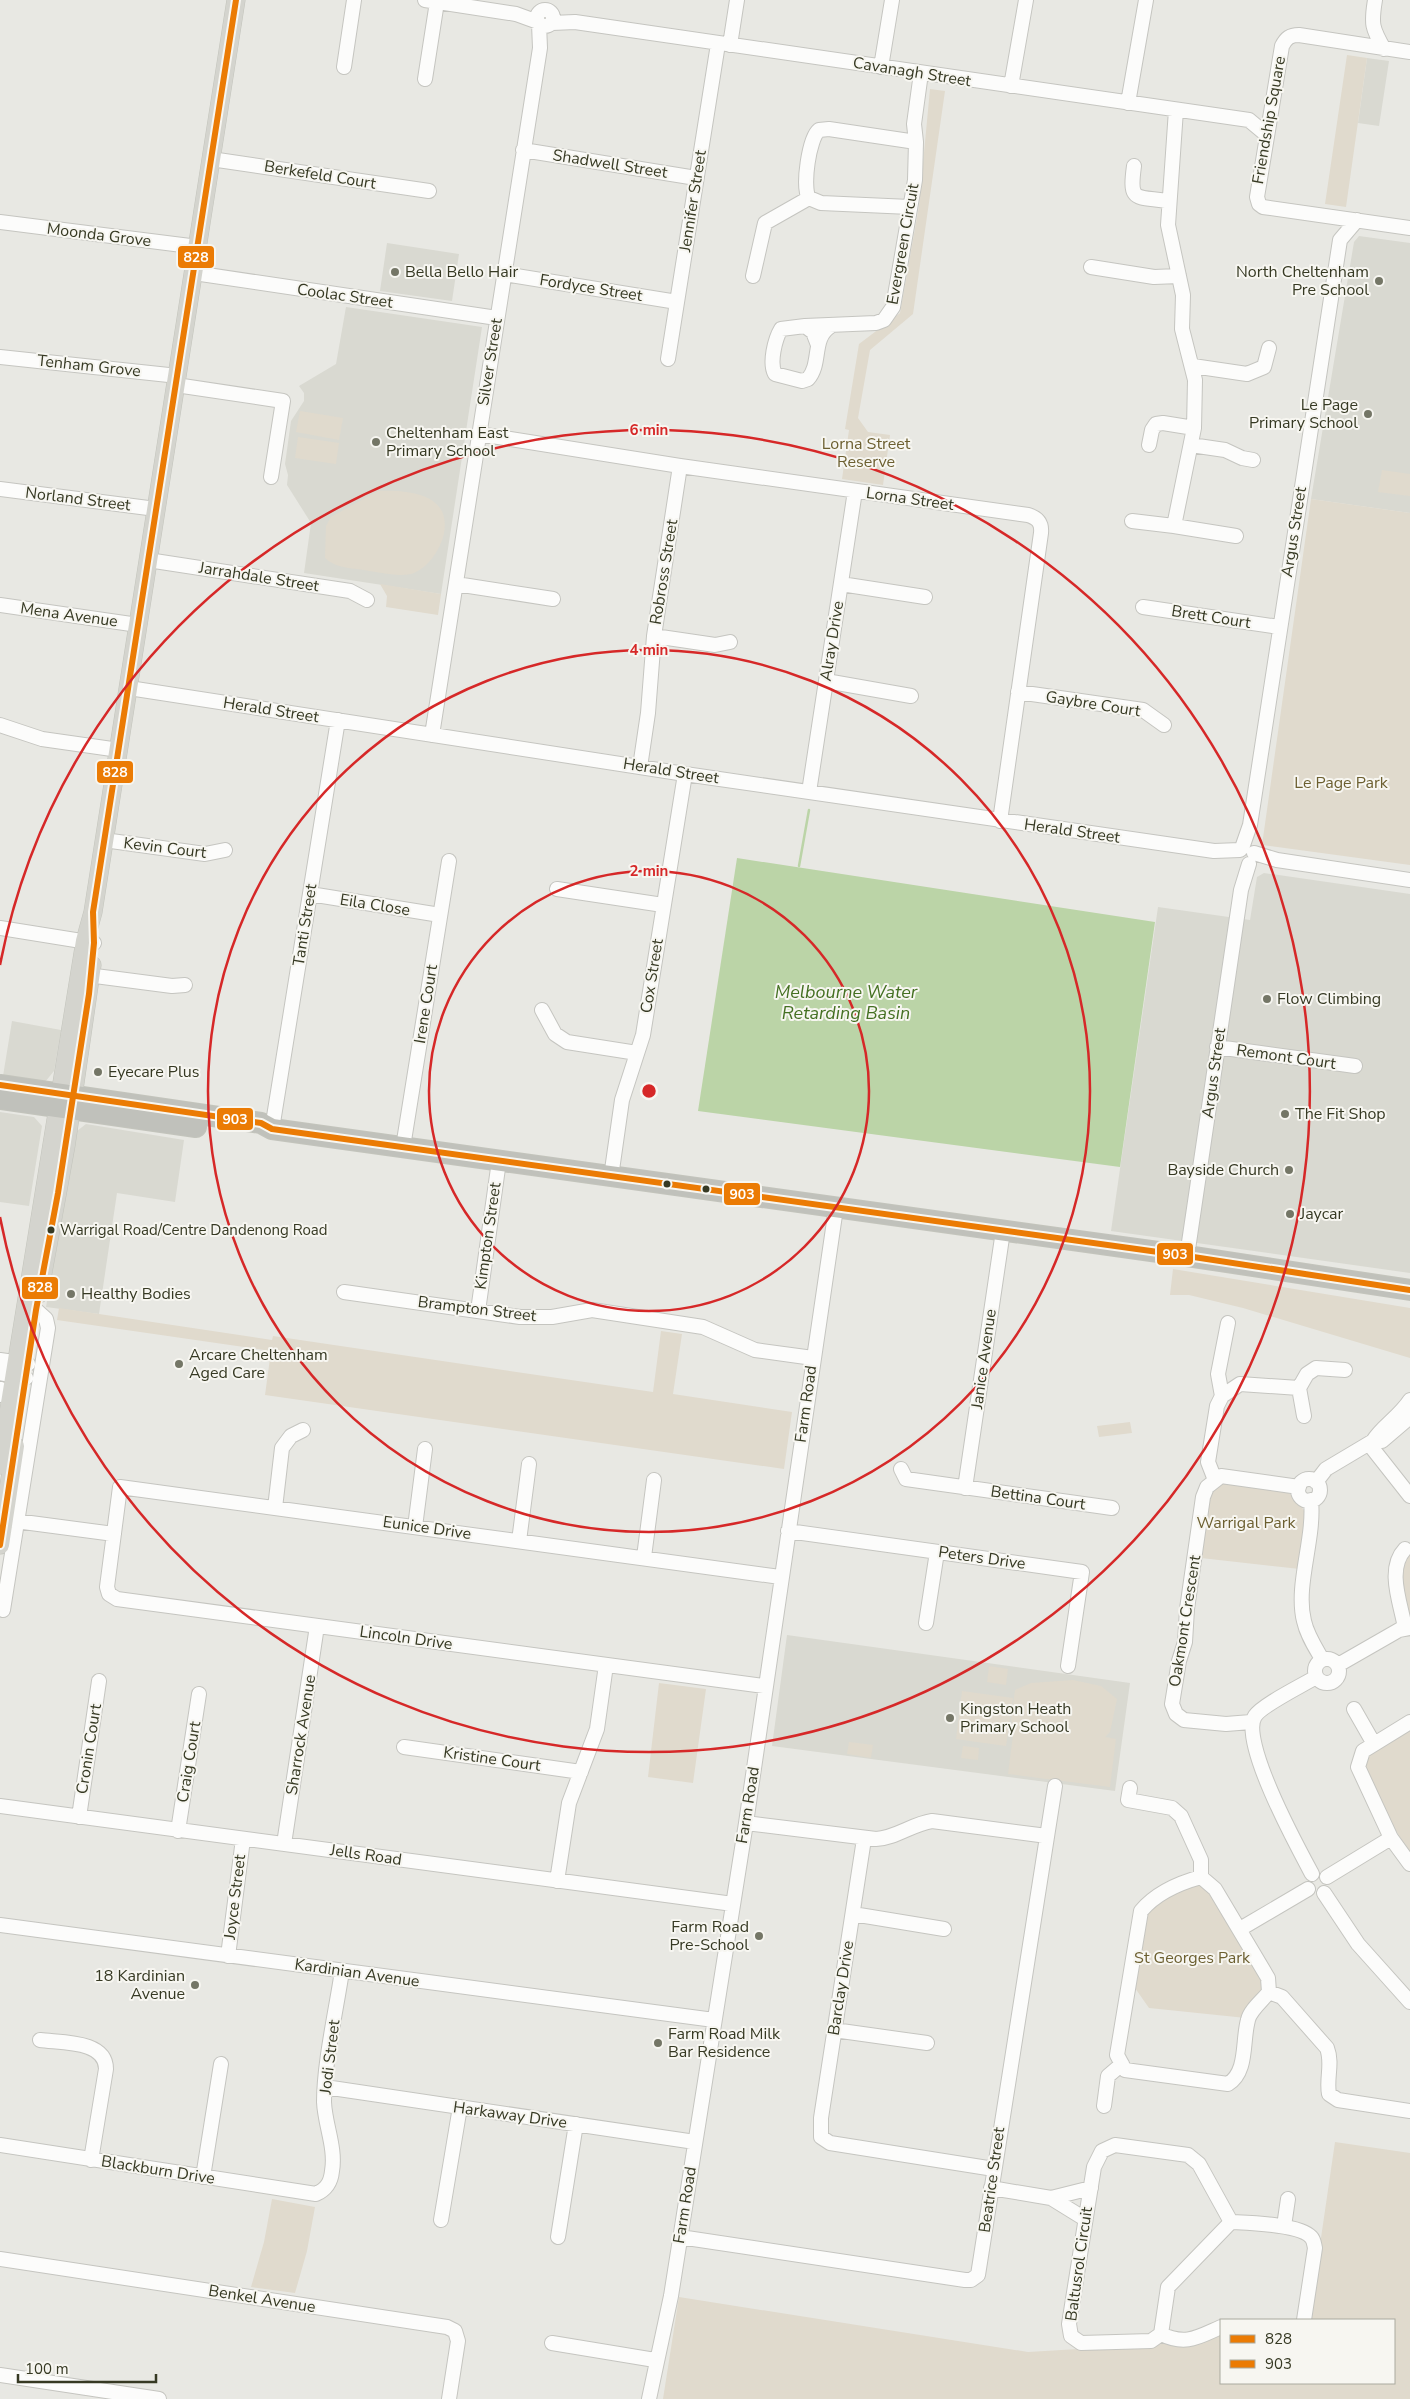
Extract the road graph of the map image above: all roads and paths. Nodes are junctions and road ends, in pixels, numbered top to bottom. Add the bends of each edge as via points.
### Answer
1 (236, 0) edge
2 (354, 0) edge
3 (737, 0) edge
4 (892, 0) edge
5 (1026, 0) edge
6 (1146, 0) edge
7 (1375, 0) edge
8 (431, 1) edge
9 (546, 14) edge
10 (1372, 22) junction
11 (1350, 43) junction
12 (724, 44) junction
13 (1384, 49) junction
14 (1410, 52) edge
15 (344, 67) dead end
16 (881, 67) junction
17 (925, 74) junction
18 (424, 79) dead end
19 (1011, 86) junction
20 (1128, 103) junction
21 (1176, 110) junction
22 (1271, 110) junction
23 (1249, 120) junction
24 (1267, 135) junction
25 (916, 142) junction
26 (523, 150) junction
27 (211, 158) junction
28 (1134, 166) dead end
29 (696, 178) junction
30 (429, 191) dead end
31 (809, 198) junction
32 (1168, 201) junction
33 (910, 207) junction
34 (1328, 216) junction
35 (1357, 220) junction
36 (0, 222) edge
37 (1410, 228) edge
38 (1340, 240) junction
39 (198, 247) junction
40 (1091, 267) dead end
41 (194, 273) junction
42 (504, 274) junction
43 (753, 276) dead end
44 (1179, 276) junction
45 (677, 302) junction
46 (497, 318) junction
47 (805, 326) junction
48 (831, 326) junction
49 (818, 345) junction
50 (1269, 348) dead end
51 (0, 357) edge
52 (668, 359) dead end
53 (1193, 366) junction
54 (177, 380) junction
55 (1194, 428) junction
56 (479, 434) junction
57 (1191, 444) junction
58 (1149, 445) dead end
59 (1253, 460) dead end
60 (680, 466) junction
61 (270, 477) dead end
62 (0, 489) edge
63 (855, 491) junction
64 (156, 509) junction
65 (1132, 521) dead end
66 (1174, 526) junction
67 (1236, 536) dead end
68 (148, 560) junction
69 (456, 584) junction
70 (841, 584) junction
71 (925, 597) dead end
72 (553, 599) dead end
73 (367, 600) dead end
74 (0, 605) edge
75 (1143, 607) dead end
76 (138, 626) junction
77 (1279, 627) junction
78 (654, 636) junction
79 (730, 642) dead end
80 (826, 681) junction
81 (129, 688) junction
82 (1018, 692) junction
83 (911, 696) dead end
84 (338, 720) junction
85 (0, 725) edge
86 (1164, 725) dead end
87 (432, 735) junction
88 (119, 750) junction
89 (640, 767) junction
90 (685, 774) junction
91 (809, 792) junction
92 (1000, 821) junction
93 (104, 840) junction
94 (225, 850) dead end
95 (1246, 856) junction
96 (449, 861) dead end
97 (1410, 880) edge
98 (557, 890) dead end
99 (310, 894) junction
100 (663, 905) junction
101 (440, 915) junction
102 (0, 928) edge
103 (90, 942) junction
104 (85, 975) junction
105 (184, 985) dead end
106 (542, 1010) dead end
107 (1217, 1047) junction
108 (637, 1052) junction
109 (1355, 1066) dead end
110 (0, 1085) edge
111 (0, 1099) edge
112 (65, 1102) junction
113 (272, 1129) junction
114 (402, 1147) junction
115 (499, 1161) junction
116 (610, 1177) junction
117 (836, 1208) junction
118 (1003, 1231) junction
119 (1187, 1256) junction
120 (1410, 1290) edge
121 (344, 1292) dead end
122 (36, 1310) junction
123 (478, 1311) junction
124 (1228, 1324) dead end
125 (813, 1358) junction
126 (14, 1369) edge
127 (1346, 1370) dead end
128 (1299, 1388) junction
129 (1222, 1396) junction
130 (1410, 1400) edge
131 (1304, 1416) dead end
132 (1410, 1417) edge
133 (303, 1430) dead end
134 (1371, 1443) junction
135 (425, 1449) dead end
136 (3, 1461) edge
137 (529, 1464) dead end
138 (901, 1470) dead end
139 (654, 1480) dead end
140 (1215, 1480) junction
141 (1316, 1482) junction
142 (1299, 1486) junction
143 (965, 1488) junction
144 (1410, 1496) edge
145 (1311, 1500) junction
146 (274, 1508) junction
147 (1112, 1508) dead end
148 (7, 1520) edge
149 (415, 1527) junction
150 (788, 1531) junction
151 (114, 1534) junction
152 (519, 1541) junction
153 (0, 1546) edge
154 (1406, 1549) dead end
155 (937, 1552) junction
156 (644, 1557) junction
157 (780, 1576) junction
158 (3, 1605) edge
159 (926, 1623) dead end
160 (318, 1626) junction
161 (1408, 1628) edge
162 (1322, 1659) junction
163 (606, 1665) junction
164 (1338, 1665) junction
165 (1068, 1666) dead end
166 (1316, 1677) junction
167 (99, 1681) dead end
168 (764, 1686) junction
169 (199, 1694) dead end
170 (1354, 1709) dead end
171 (1251, 1722) junction
172 (1410, 1722) edge
173 (1374, 1744) junction
174 (404, 1747) dead end
175 (581, 1772) junction
176 (1055, 1786) dead end
177 (1126, 1796) dead end
178 (0, 1806) edge
179 (79, 1817) junction
180 (746, 1823) junction
181 (178, 1831) junction
182 (1047, 1836) junction
183 (1390, 1838) junction
184 (243, 1839) junction
185 (864, 1839) junction
186 (284, 1844) junction
187 (1410, 1864) edge
188 (1312, 1874) junction
189 (1201, 1877) junction
190 (1327, 1877) junction
191 (558, 1881) junction
192 (1308, 1889) junction
193 (1324, 1893) junction
194 (733, 1904) junction
195 (852, 1914) junction
196 (0, 1925) edge
197 (944, 1929) dead end
198 (1240, 1929) junction
199 (228, 1956) junction
200 (342, 1971) junction
201 (1269, 1992) junction
202 (1410, 2002) edge
203 (714, 2020) junction
204 (834, 2030) junction
205 (40, 2040) dead end
206 (927, 2042) dead end
207 (221, 2064) dead end
208 (1122, 2064) junction
209 (325, 2086) junction
210 (1104, 2106) dead end
211 (460, 2107) junction
212 (1410, 2111) edge
213 (576, 2124) junction
214 (695, 2142) junction
215 (0, 2145) edge
216 (91, 2160) junction
217 (994, 2169) junction
218 (203, 2177) junction
219 (991, 2188) junction
220 (1091, 2188) junction
221 (316, 2194) joint
222 (1051, 2198) junction
223 (1288, 2199) dead end
224 (1085, 2219) junction
225 (441, 2220) dead end
226 (1231, 2222) junction
227 (1284, 2226) junction
228 (558, 2237) dead end
229 (680, 2237) junction
230 (0, 2259) edge
231 (1304, 2319) edge
232 (1220, 2326) edge
233 (1161, 2334) junction
234 (552, 2343) dead end
235 (655, 2360) junction
236 (0, 2375) edge
237 (159, 2399) edge
238 (449, 2399) edge
239 (649, 2399) edge

1 - 27 main road
2 - 15 street
3 - 12 street, Jennifer Street
4 - 16 street
5 - 19 street
6 - 20 street
7 - 10 street
8 - 9 street, Cavanagh Street via 516,14
8 - 18 street
9 - 12 street, Cavanagh Street via 575,22
9 - 26 street, Silver Street
10 - 11 street
10 - 13 street via 1373,31
11 - 13 street, Friendship Square
11 - 22 street, Friendship Square via 1299,35 1286,39
12 - 16 street, Cavanagh Street
12 - 29 street, Jennifer Street
13 - 14 street, Friendship Square
16 - 17 street, Cavanagh Street
17 - 19 street, Cavanagh Street
17 - 25 street, Evergreen Circuit
19 - 20 street, Cavanagh Street
20 - 21 street, Cavanagh Street
21 - 23 street, Cavanagh Street
21 - 32 street
22 - 23 street
22 - 24 street, Friendship Square
23 - 24 street
24 - 34 street, Friendship Square via 1257,197 1259,204
25 - 31 street via 819,130 812,141 806,184
25 - 33 street, Evergreen Circuit
26 - 29 street, Shadwell Street
26 - 42 street, Silver Street
27 - 30 street, Berkefeld Court
27 - 39 main road
28 - 32 street via 1131,187 1134,193
29 - 45 street, Jennifer Street
31 - 33 street via 821,203
31 - 43 street via 764,223
32 - 44 street via 1168,225
33 - 48 street, Evergreen Circuit via 891,312 876,323
34 - 35 street, Friendship Square
34 - 38 street
35 - 37 street, Friendship Square
35 - 38 street
36 - 39 street, Moonda Grove
38 - 77 street, Argus Street
39 - 41 main road
40 - 44 street via 1154,277
41 - 46 street, Coolac Street
41 - 54 main road
42 - 45 street, Fordyce Street
42 - 46 street, Silver Street
44 - 53 street via 1183,296 1182,329
45 - 52 street, Jennifer Street
46 - 56 street, Silver Street
47 - 48 street, Evergreen Circuit
47 - 49 street via 813,332
47 - 49 street, Evergreen Circuit via 780,331 772,366 775,374 808,379 814,368
48 - 49 street, Evergreen Circuit via 822,332
50 - 53 street via 1264,367 1247,374
51 - 54 street, Tenham Grove
53 - 55 street
54 - 61 street, Tenham Grove via 283,401
54 - 64 main road
55 - 57 street
55 - 58 street via 1156,424
56 - 60 street, Lorna Street
56 - 69 street, Silver Street
57 - 59 street via 1225,450
57 - 66 street
60 - 63 street, Lorna Street
60 - 78 street, Robross Street
62 - 64 street, Norland Street
63 - 70 street, Alray Drive
63 - 82 street, Lorna Street via 1028,515 1039,521 1041,533
64 - 68 main road
65 - 66 street
66 - 67 street
68 - 73 street, Jarrahdale Street via 350,591
68 - 76 main road
69 - 72 street
69 - 87 street, Silver Street
70 - 71 street
70 - 80 street, Alray Drive
74 - 76 street, Mena Avenue
75 - 77 street, Brett Court
76 - 81 main road
77 - 95 street, Argus Street
78 - 79 street via 715,645
78 - 89 street, Robross Street
80 - 83 street
80 - 91 street, Alray Drive
81 - 84 street, Herald Street
81 - 88 main road
82 - 86 street, Gaybre Court via 1143,710
82 - 92 street, Lorna Street
84 - 87 street, Herald Street
84 - 99 street, Tanti Street
85 - 88 street via 42,739
87 - 89 street, Herald Street
88 - 93 main road
89 - 90 street, Herald Street
90 - 91 street, Herald Street
90 - 100 street, Cox Street
91 - 92 street, Herald Street
92 - 95 street, Herald Street
93 - 94 street, Kevin Court via 205,854
93 - 103 main road
95 - 97 street, Herald Street
95 - 107 street, Argus Street
96 - 101 street, Irene Court
98 - 100 street
99 - 101 street, Eila Close
99 - 113 street, Tanti Street
100 - 108 street, Cox Street via 643,1035
101 - 114 street, Irene Court
102 - 103 street
103 - 104 main road
104 - 105 street
104 - 112 main road
106 - 108 street via 555,1034 567,1042
107 - 109 street, Remont Court
107 - 119 street, Argus Street
108 - 116 street, Cox Street via 622,1100
110 - 112 highway
111 - 112 highway
112 - 113 highway via 247,1133 260,1134
112 - 122 main road
112 - 126 main road
113 - 114 highway
114 - 115 highway
115 - 116 highway
115 - 123 street, Kimpton Street
116 - 117 highway
117 - 118 highway
117 - 125 street, Farm Road
118 - 119 highway
118 - 143 street, Janice Avenue
119 - 120 highway
121 - 123 street, Brampton Street
122 - 126 main road
122 - 148 street via 46,1320 48,1328
123 - 125 street, Brampton Street via 520,1317 552,1317 592,1310 703,1327 755,1350
124 - 129 street via 1218,1374
125 - 150 street, Farm Road
126 - 136 main road
127 - 128 street via 1316,1368 1307,1374
128 - 129 street via 1240,1384
128 - 131 street
129 - 140 street via 1217,1406 1208,1462
130 - 134 street via 1398,1417
132 - 134 street via 1382,1441
133 - 146 street via 292,1436 282,1448
134 - 141 street via 1326,1470
134 - 144 street
135 - 149 street
136 - 148 main road
137 - 152 street
138 - 143 street, Bettina Court via 906,1479
139 - 156 street
140 - 142 street via 1229,1476
140 - 171 street, Oakmont Crescent via 1203,1497 1185,1642 1172,1704 1176,1714 1184,1720 1226,1724
141 - 142 street via 1306,1479
141 - 145 street via 1319,1493
142 - 145 street via 1301,1497
143 - 147 street, Bettina Court
145 - 162 street via 1313,1517 1302,1602 1307,1631
146 - 149 street, Eunice Drive
146 - 151 street, Eunice Drive via 120,1487
148 - 151 street
148 - 153 main road
148 - 158 street
149 - 152 street, Eunice Drive
150 - 155 street, Peters Drive
150 - 157 street, Farm Road
151 - 160 street, Lincoln Drive via 107,1587 114,1598
152 - 156 street, Eunice Drive
154 - 161 street via 1400,1555 1395,1579
155 - 159 street
155 - 165 street, Peters Drive via 1082,1572
156 - 157 street, Eunice Drive
157 - 168 street, Farm Road
160 - 163 street, Lincoln Drive
160 - 186 street, Sharrock Avenue
161 - 164 street
162 - 164 street via 1332,1659
162 - 166 street via 1316,1665
163 - 168 street, Lincoln Drive
163 - 175 street via 597,1729
164 - 166 street via 1339,1676 1333,1682 1322,1682
166 - 171 street via 1261,1710
167 - 179 street, Cronin Court
168 - 180 street, Farm Road
169 - 181 street, Craig Court
170 - 173 street
171 - 188 street via 1268,1787
172 - 173 street
173 - 183 street via 1363,1751 1358,1767
174 - 175 street, Kristine Court
175 - 191 street via 568,1809
176 - 182 street, Beatrice Street
177 - 189 street via 1172,1808 1181,1816 1201,1860
178 - 179 street, Jells Road
179 - 181 street, Jells Road
180 - 185 street
180 - 194 street, Farm Road
181 - 184 street, Jells Road
182 - 185 street via 932,1821 888,1838
182 - 217 street, Beatrice Street
183 - 187 street
183 - 190 street
184 - 186 street, Jells Road
184 - 199 street, Joyce Street
185 - 195 street, Barclay Drive
186 - 191 street, Jells Road
188 - 190 street via 1320,1872
188 - 192 street via 1307,1882
189 - 198 street via 1215,1889
189 - 208 street via 1184,1881 1156,1897 1141,1911 1117,2055
190 - 193 street via 1330,1884
191 - 194 street, Jells Road
192 - 193 street via 1316,1895
192 - 198 street
193 - 202 street via 1358,1944
194 - 203 street, Farm Road
195 - 197 street
195 - 204 street, Barclay Drive
196 - 199 street, Kardinian Avenue
198 - 201 street via 1268,1978
199 - 200 street, Kardinian Avenue
200 - 203 street, Kardinian Avenue
200 - 209 street, Jodi Street
201 - 208 street via 1248,2018 1240,2072 1228,2084 1125,2070
201 - 212 street via 1282,1997 1327,2048 1331,2058 1327,2084 1329,2094 1338,2100
203 - 214 street, Farm Road
204 - 206 street
204 - 217 street, Barclay Drive via 817,2141
205 - 216 street via 89,2047 104,2058 106,2069
207 - 218 street
208 - 210 street via 1108,2076
209 - 211 street, Harkaway Drive
209 - 221 street, Jodi Street via 333,2169 330,2183
211 - 213 street, Harkaway Drive
211 - 225 street
213 - 214 street, Harkaway Drive
213 - 228 street
214 - 229 street, Farm Road
215 - 216 street, Blackburn Drive
216 - 218 street, Blackburn Drive
217 - 219 street, Beatrice Street
218 - 221 street, Blackburn Drive
219 - 222 street
219 - 229 street, Beatrice Street via 978,2275 971,2280
220 - 222 street
220 - 224 street, Baltusrol Circuit
220 - 226 street, Baltusrol Circuit via 1094,2167 1102,2151 1115,2144 1188,2155 1199,2164
222 - 224 street
223 - 227 street
224 - 233 street, Baltusrol Circuit via 1069,2324 1071,2336 1081,2343 1151,2341
226 - 227 street
226 - 233 street via 1168,2287
227 - 231 street via 1310,2235 1315,2248
229 - 235 street, Farm Road via 671,2296
230 - 238 street, Benkel Avenue via 448,2327 455,2331 458,2341
232 - 233 street via 1189,2341
234 - 235 street
235 - 239 street, Farm Road
236 - 237 street

